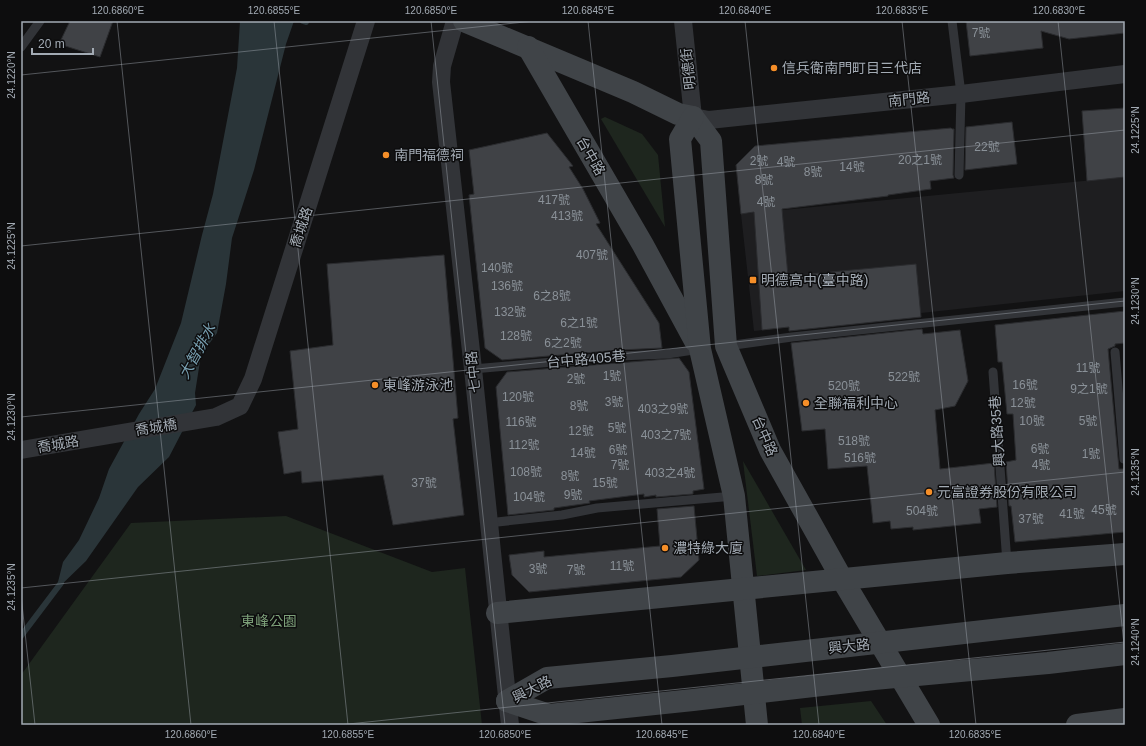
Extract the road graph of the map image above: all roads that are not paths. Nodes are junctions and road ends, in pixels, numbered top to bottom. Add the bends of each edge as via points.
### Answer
1 (40, 21) edge
2 (366, 21) edge
3 (455, 21) edge
4 (464, 21) edge
5 (683, 21) edge
6 (952, 21) edge
7 (21, 47) edge
8 (528, 47) junction
9 (1125, 74) edge
10 (961, 94) junction
11 (693, 117) junction
12 (958, 175) dead end
13 (1125, 302) edge
14 (726, 346) junction
15 (700, 349) junction
16 (1115, 352) dead end
17 (473, 370) junction
18 (993, 372) dead end
19 (216, 417) joint
20 (96, 437) joint
21 (21, 450) edge
22 (1125, 458) edge
23 (734, 496) junction
24 (488, 523) junction
25 (1125, 554) edge
26 (1007, 562) junction
27 (842, 578) junction
28 (743, 589) junction
29 (498, 613) junction
30 (1125, 616) edge
31 (880, 642) junction
32 (1125, 654) edge
33 (750, 656) junction
34 (901, 677) junction
35 (754, 693) junction
36 (507, 700) junction
37 (1125, 719) edge
38 (1104, 724) edge
39 (510, 725) edge
40 (757, 725) edge
41 (930, 725) edge
42 (1077, 725) edge

1 - 7 lane
2 - 19 street, 喬城路 via 253,379 240,406
3 - 17 street, 七中路 via 442,66 441,82
4 - 8 street
5 - 11 street, 明德街
6 - 10 lane
8 - 11 street via 678,114
8 - 15 street, 台中路 via 640,238
9 - 10 street, 南門路
10 - 11 street, 南門路 via 709,120
10 - 12 lane
11 - 14 street, 台中路 via 711,141
11 - 15 street, 台中路 via 680,139
13 - 14 lane
14 - 27 street, 台中路 via 770,450
15 - 17 lane, 台中路405巷
15 - 23 street, 台中路
16 - 22 lane
17 - 24 street, 七中路
18 - 26 lane, 興大路35巷
19 - 20 street, 喬城橋
20 - 21 street, 喬城路
23 - 24 lane via 597,508 562,515
23 - 28 street, 台中路
24 - 29 street, 七中路
25 - 26 street
26 - 27 street
27 - 28 street
27 - 31 street, 台中路
28 - 29 street
28 - 33 street, 台中路
29 - 36 street, 七中路
30 - 31 street, 興大路
31 - 33 street, 興大路
31 - 34 street, 台中路
32 - 34 street, 興大路 via 1048,664
33 - 35 street, 台中路
33 - 36 street, 興大路 via 547,678
34 - 35 street, 興大路
34 - 41 street, 台中路
35 - 36 street, 興大路 via 549,715
35 - 40 street, 台中路
36 - 39 street, 七中路
37 - 38 street
38 - 42 street

